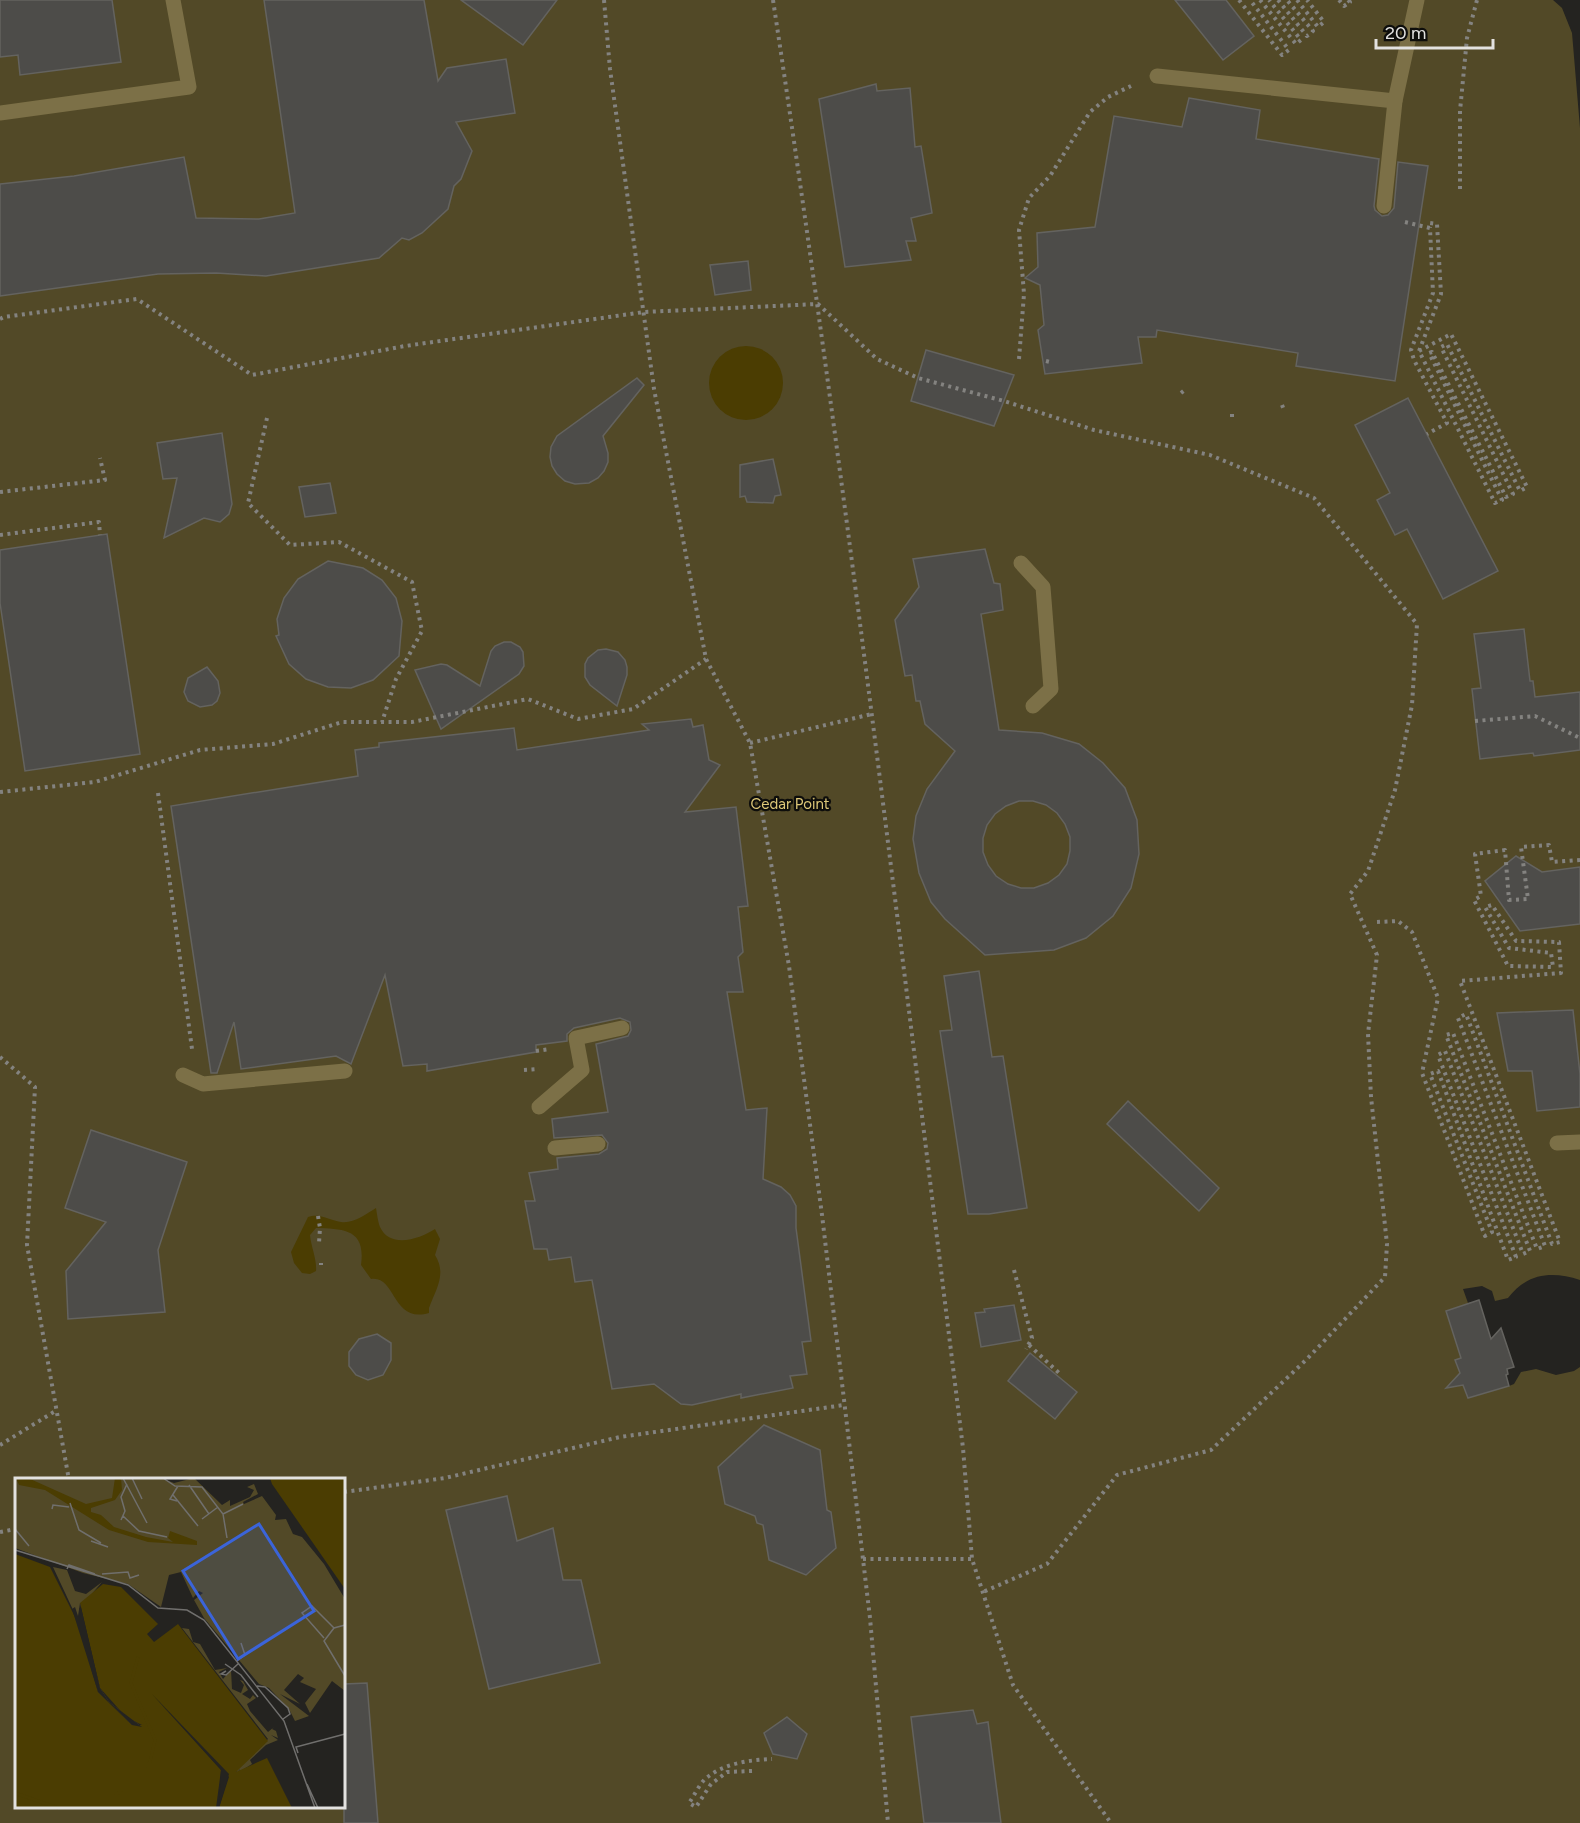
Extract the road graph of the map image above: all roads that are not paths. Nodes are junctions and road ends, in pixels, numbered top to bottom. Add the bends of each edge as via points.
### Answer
1 (173, 0) edge
2 (1417, 0) edge
3 (1157, 76) road end
4 (1395, 101) junction
5 (0, 113) edge
6 (1384, 206) dead end
7 (1021, 563) dead end
8 (1033, 706) dead end
9 (622, 1028) dead end
10 (345, 1071) dead end
11 (183, 1075) dead end
12 (539, 1107) dead end
13 (1580, 1142) edge
14 (1557, 1143) dead end
15 (598, 1144) dead end
16 (555, 1148) dead end

1 - 5 lane via 189,87
2 - 4 lane
3 - 4 lane
4 - 6 lane
7 - 8 lane via 1043,587 1051,689
9 - 12 lane via 576,1038 582,1070
10 - 11 lane via 203,1084
13 - 14 lane
15 - 16 lane

